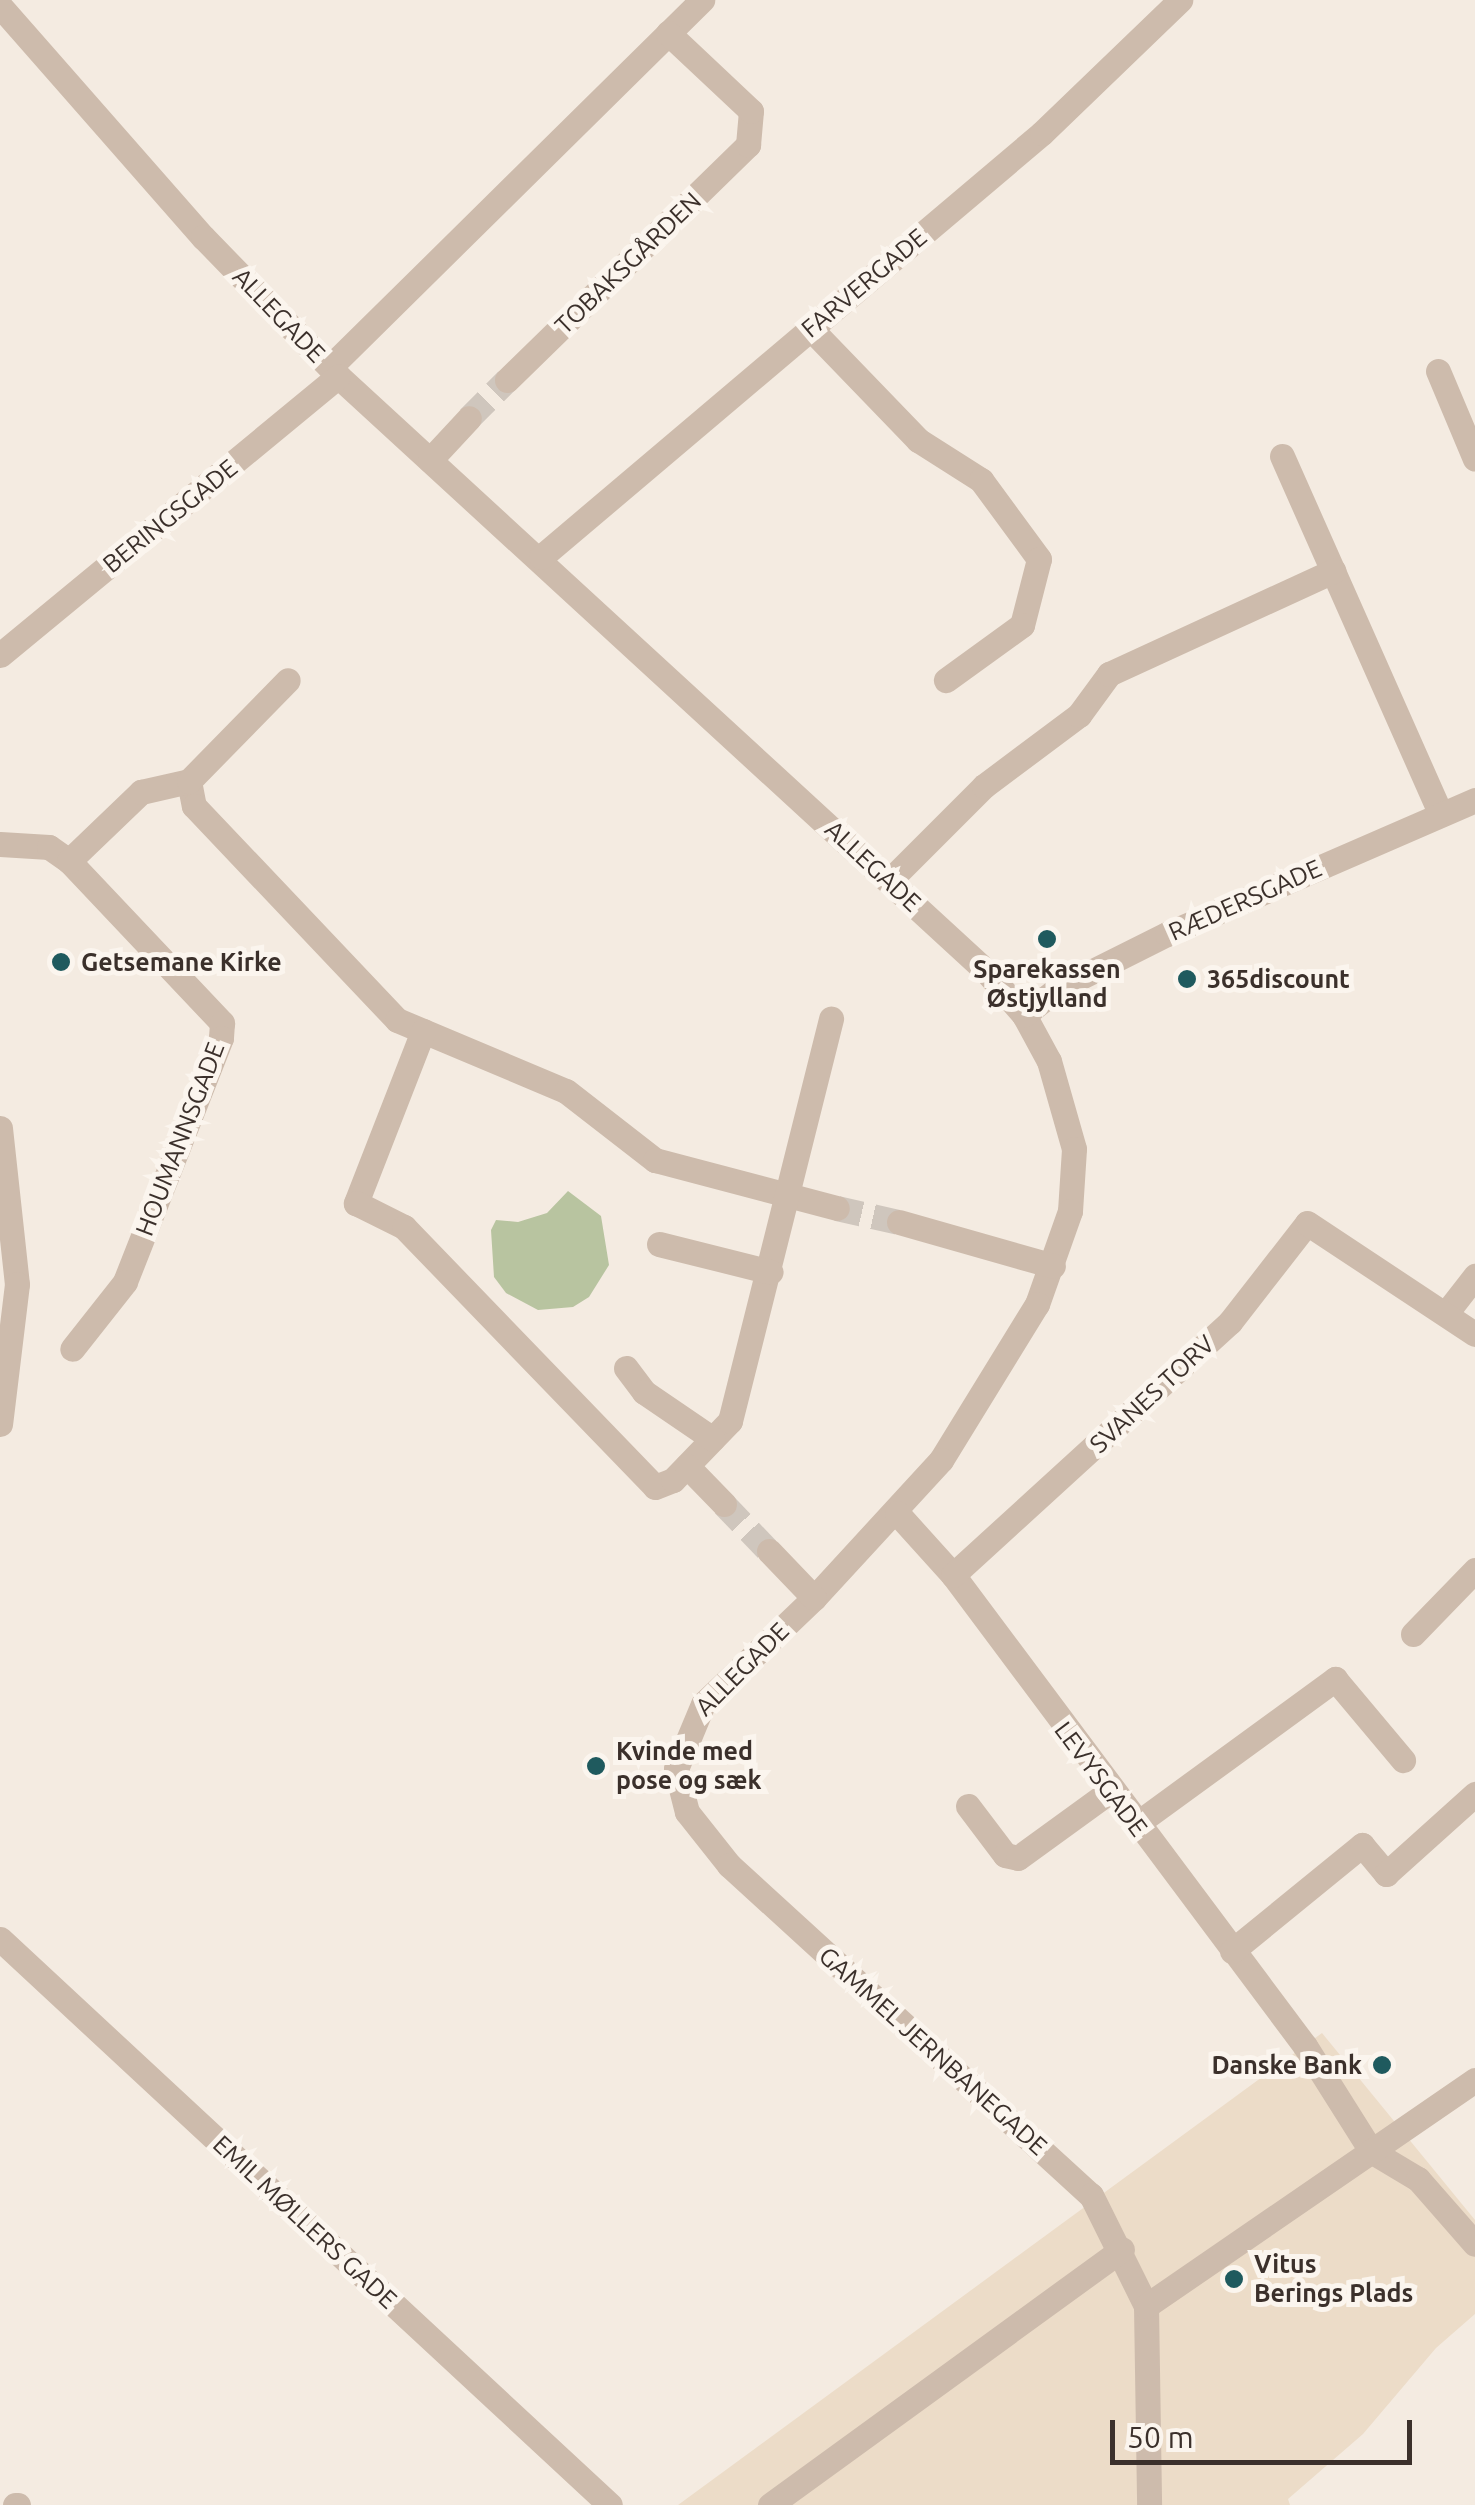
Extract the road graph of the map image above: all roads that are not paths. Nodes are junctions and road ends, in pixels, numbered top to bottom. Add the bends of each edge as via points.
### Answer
1 (702, 0) edge
2 (1180, 0) edge
3 (0, 6) edge
4 (668, 33) junction
5 (810, 328) junction
6 (1438, 371) dead end
7 (334, 372) junction
8 (507, 380) tunnel mouth
9 (469, 418) tunnel mouth
10 (1282, 456) dead end
11 (1475, 459) edge
12 (430, 460) junction
13 (541, 557) junction
14 (1333, 571) junction
15 (0, 655) edge
16 (288, 680) dead end
17 (946, 680) dead end
18 (189, 780) junction
19 (1475, 800) edge
20 (1441, 814) junction
21 (0, 844) edge
22 (68, 861) junction
23 (889, 881) junction
24 (1024, 1016) junction
25 (831, 1018) dead end
26 (423, 1031) junction
27 (0, 1128) edge
28 (792, 1195) junction
29 (837, 1208) tunnel mouth
30 (900, 1222) tunnel mouth
31 (658, 1244) dead end
32 (1052, 1266) junction
33 (771, 1272) junction
34 (1475, 1276) edge
35 (1448, 1312) junction
36 (8, 1332) edge
37 (1475, 1334) edge
38 (72, 1349) dead end
39 (626, 1368) dead end
40 (0, 1424) edge
41 (713, 1439) junction
42 (687, 1466) junction
43 (724, 1504) tunnel mouth
44 (897, 1513) junction
45 (770, 1550) tunnel mouth
46 (1475, 1570) edge
47 (953, 1575) junction
48 (814, 1598) junction
49 (1413, 1634) dead end
50 (1403, 1760) dead end
51 (1110, 1792) junction
52 (1475, 1794) edge
53 (968, 1806) dead end
54 (1135, 1825) junction
55 (729, 1865) joint
56 (0, 1938) edge
57 (1232, 1951) junction
58 (1475, 2080) edge
59 (1371, 2151) junction
60 (1475, 2244) edge
61 (1122, 2249) junction
62 (1146, 2306) junction
63 (610, 2505) edge
64 (770, 2505) edge
65 (1149, 2505) edge

1 - 4 street, BERINGSGADE
2 - 5 street, FARVERGADE via 1042,133
3 - 7 street, ALLEGADE via 70,92
4 - 7 street, BERINGSGADE
4 - 8 street, TOBAKSGÅRDEN via 751,111 748,145
5 - 13 street, FARVERGADE
5 - 17 street via 918,440 981,480 1039,559 1022,625
6 - 11 street
7 - 12 street, ALLEGADE
7 - 15 street, BERINGSGADE
9 - 12 street
10 - 14 street
12 - 13 street, ALLEGADE
13 - 23 street, ALLEGADE
14 - 20 street
14 - 23 street via 1109,674 1079,715 984,786
16 - 18 street
18 - 22 street via 141,792
18 - 26 street via 194,806 397,1020
19 - 20 street, RÆDERSGADE
20 - 24 street, RÆDERSGADE via 1166,934 1057,989
21 - 22 street, HOUMANNSGADE via 49,847
22 - 38 street, HOUMANNSGADE via 222,1023 125,1282
23 - 24 street, ALLEGADE
24 - 32 street, ALLEGADE via 1049,1061 1074,1149 1070,1211
25 - 28 street
26 - 28 street via 566,1091 655,1160
26 - 42 street via 356,1204 404,1226 655,1487
27 - 36 street via 18,1284
28 - 29 street
28 - 33 street
30 - 32 street
31 - 33 street
32 - 44 street, ALLEGADE via 975,1414
33 - 41 street via 730,1421
34 - 35 street
35 - 37 street
35 - 47 street, SVANES TORV via 1307,1223 1230,1322
36 - 40 street
39 - 41 street via 644,1392
41 - 42 street
42 - 43 street
44 - 47 street, LEVYSGADE
44 - 48 street, ALLEGADE
45 - 48 street
46 - 49 street
47 - 51 street, LEVYSGADE
48 - 55 street, ALLEGADE via 703,1704 680,1746 676,1769 687,1812
50 - 54 street via 1335,1679
51 - 53 street via 1018,1858 1006,1854
51 - 54 street, LEVYSGADE
52 - 57 street via 1386,1874 1362,1846
54 - 57 street, LEVYSGADE
55 - 61 street, GAMMEL JERNBANEGADE via 1091,2195
56 - 63 street, EMIL MØLLERS GADE
57 - 59 street, LEVYSGADE via 1305,2046
58 - 59 street
59 - 60 street via 1418,2179
59 - 62 street
61 - 62 street
61 - 64 street
62 - 65 street

